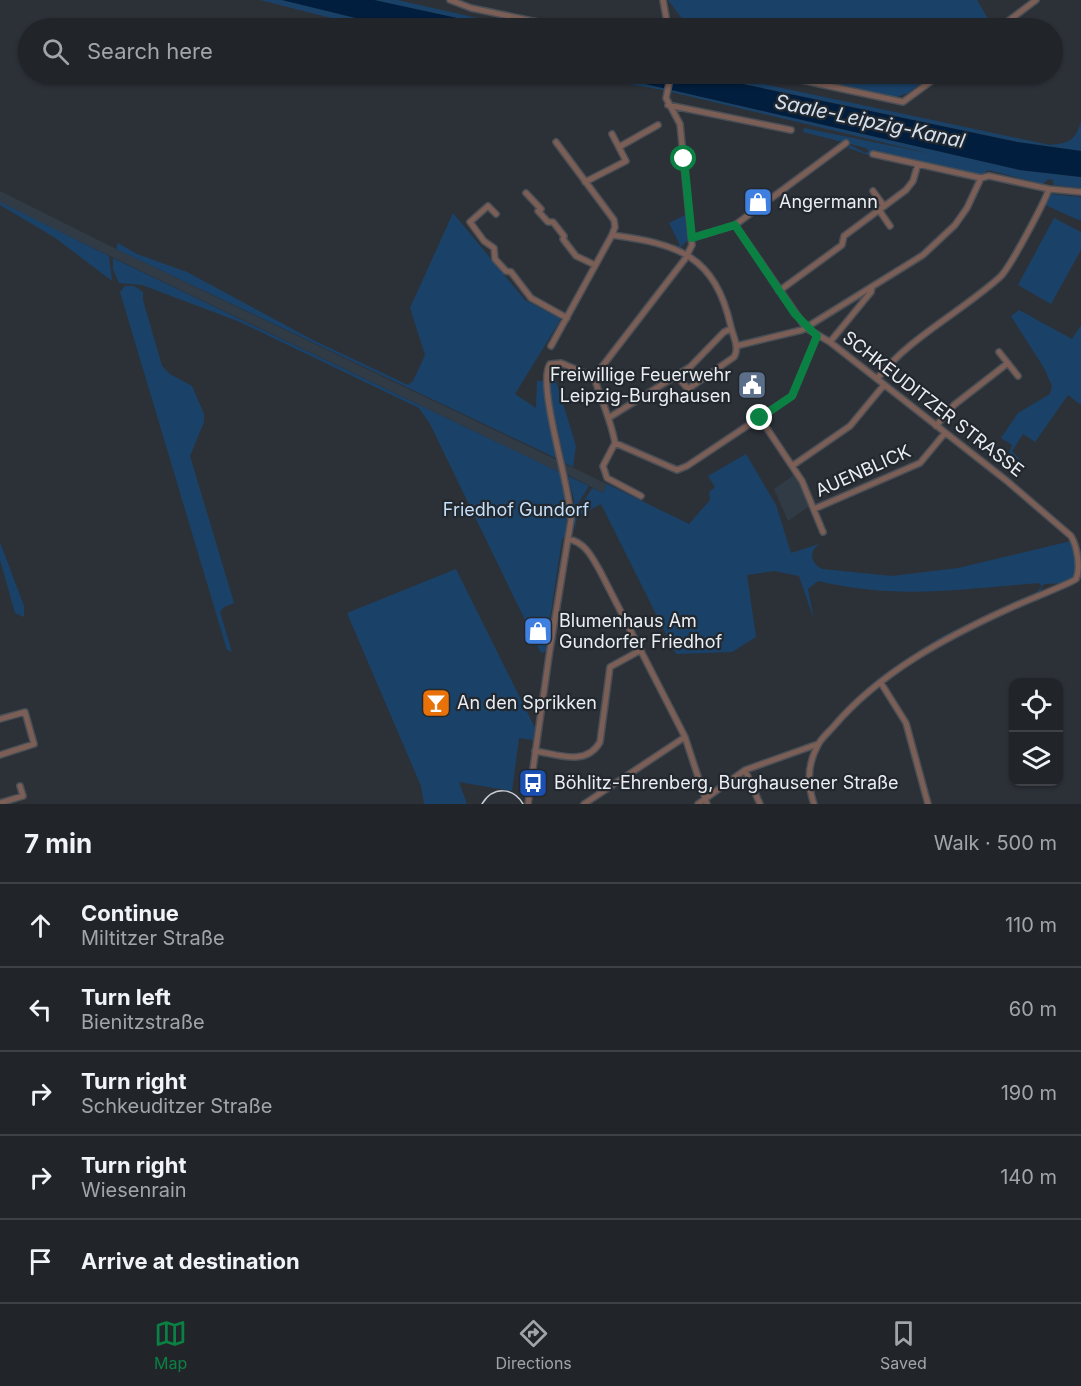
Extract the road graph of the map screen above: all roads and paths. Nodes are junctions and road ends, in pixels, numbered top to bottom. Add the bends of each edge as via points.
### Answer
1 (450, 0) edge
2 (663, 0) edge
3 (1036, 0) edge
4 (518, 18) edge
5 (666, 18) edge
6 (1012, 18) edge
7 (669, 84) edge
8 (819, 84) edge
9 (927, 84) edge
10 (668, 105) junction
11 (658, 125) dead end
12 (791, 130) dead end
13 (612, 134) dead end
14 (556, 142) dead end
15 (846, 143) dead end
16 (619, 147) junction
17 (873, 154) dead end
18 (918, 164) junction
19 (981, 178) junction
20 (585, 182) junction
21 (1049, 189) junction
22 (873, 191) dead end
23 (1081, 192) edge
24 (526, 193) dead end
25 (882, 208) junction
26 (496, 214) dead end
27 (735, 225) junction
28 (890, 225) dead end
29 (612, 235) junction
30 (692, 242) junction
31 (688, 254) junction
32 (595, 266) junction
33 (872, 287) junction
34 (779, 291) junction
35 (567, 318) junction
36 (806, 327) junction
37 (731, 329) junction
38 (817, 336) junction
39 (830, 342) junction
40 (551, 346) dead end
41 (736, 346) junction
42 (999, 352) dead end
43 (1008, 363) junction
44 (676, 375) junction
45 (1018, 376) dead end
46 (594, 377) junction
47 (877, 379) junction
48 (884, 385) junction
49 (610, 417) junction
50 (760, 418) junction
51 (936, 426) junction
52 (945, 433) junction
53 (615, 443) junction
54 (792, 466) junction
55 (641, 496) dead end
56 (814, 509) junction
57 (824, 532) dead end
58 (568, 539) junction
59 (641, 650) junction
60 (881, 683) junction
61 (0, 719) edge
62 (685, 737) junction
63 (818, 744) junction
64 (535, 751) junction
65 (0, 755) edge
66 (745, 770) junction
67 (20, 786) dead end
68 (706, 801) edge
69 (0, 803) edge
70 (528, 804) edge
71 (584, 804) edge
72 (698, 804) edge
73 (760, 804) edge
74 (814, 804) edge
75 (928, 804) edge

1 - 4 street
2 - 5 street
3 - 6 street
7 - 10 street
8 - 9 street via 903,102
10 - 12 street
10 - 30 street via 681,124
11 - 16 street
13 - 16 street
14 - 20 street
15 - 27 street
16 - 20 street via 626,160
17 - 18 street
18 - 19 street
18 - 25 street via 909,187
19 - 21 street via 989,176
19 - 33 street via 967,208 941,241
20 - 29 street via 614,220
21 - 23 street
21 - 47 street via 1003,275 903,350
22 - 25 street
24 - 32 street via 541,209 538,212 564,236 572,253
25 - 28 street
25 - 34 street via 844,236 842,245
26 - 35 street via 488,206 470,222 494,248 495,259 531,298
27 - 30 street
27 - 34 street, SCHKEUDITZER STRASSE
29 - 31 street via 651,240
29 - 32 street
30 - 31 street
31 - 37 street via 705,268 727,310
31 - 46 street
32 - 35 street
33 - 36 street
33 - 39 street via 872,292
34 - 36 street, SCHKEUDITZER STRASSE
35 - 40 street
36 - 38 street, SCHKEUDITZER STRASSE
36 - 41 street
37 - 41 street
37 - 44 street
38 - 39 street, SCHKEUDITZER STRASSE
38 - 50 street via 792,396
39 - 47 street, SCHKEUDITZER STRASSE
41 - 44 street via 734,357 688,388
42 - 43 street
43 - 45 street
43 - 51 street via 954,405
44 - 49 street
46 - 49 street via 604,411
46 - 58 street via 561,363 550,364 546,379 571,512
47 - 48 street, SCHKEUDITZER STRASSE
48 - 51 street, SCHKEUDITZER STRASSE
48 - 54 street via 850,426
49 - 53 street
50 - 53 street via 677,470
50 - 54 street, AUENBLICK
51 - 52 street, SCHKEUDITZER STRASSE
52 - 56 street, AUENBLICK via 920,463
52 - 60 street, SCHKEUDITZER STRASSE via 1071,536 1077,546 1078,576 1073,582 950,636
53 - 55 street via 603,466 607,478
54 - 56 street, AUENBLICK
56 - 57 street
58 - 59 street via 580,543 594,560
58 - 64 street
59 - 62 street
59 - 64 street via 610,667 600,742 593,752 579,758
60 - 63 street via 849,708
60 - 75 street via 906,723
61 - 65 street via 25,712 34,744
62 - 68 street
62 - 71 street
63 - 66 street
63 - 74 street via 808,780
64 - 70 street
66 - 68 street
66 - 73 street
67 - 69 street via 23,796
68 - 72 street

